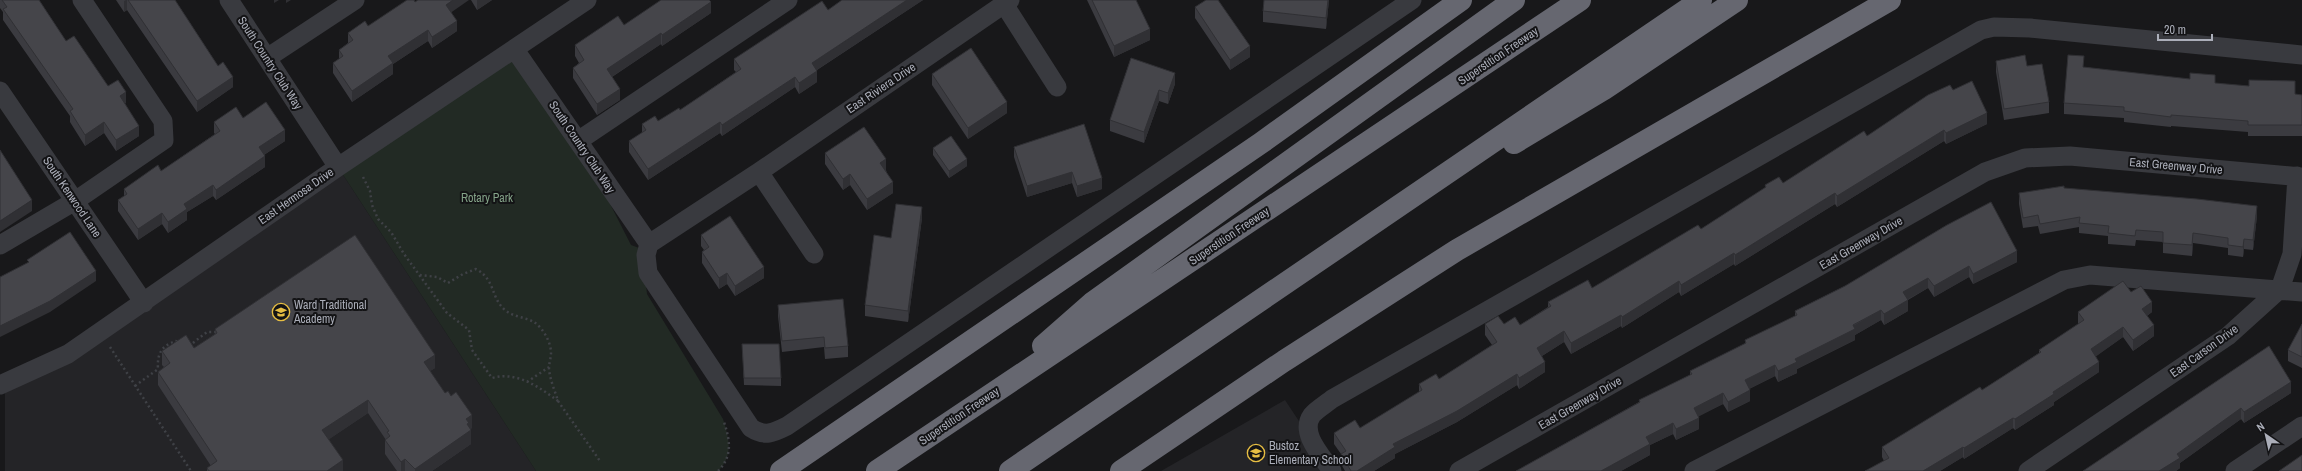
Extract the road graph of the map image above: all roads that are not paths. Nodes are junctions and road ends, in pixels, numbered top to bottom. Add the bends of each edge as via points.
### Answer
1 (82, 0) edge
2 (229, 0) edge
3 (354, 0) edge
4 (587, 0) edge
5 (788, 0) edge
6 (1412, 0) edge
7 (1461, 0) edge
8 (1514, 0) edge
9 (1580, 0) edge
10 (1701, 0) edge
11 (1737, 0) edge
12 (1890, 0) edge
13 (1007, 2) edge
14 (515, 50) junction
15 (2302, 55) edge
16 (268, 58) junction
17 (1057, 87) dead end
18 (0, 91) edge
19 (578, 141) junction
20 (338, 167) junction
21 (759, 172) junction
22 (2299, 177) edge
23 (75, 201) junction
24 (649, 244) junction
25 (0, 245) edge
26 (814, 254) dead end
27 (1314, 262) junction
28 (2280, 289) junction
29 (2302, 292) edge
30 (144, 303) junction
31 (0, 385) edge
32 (980, 402) junction
33 (2302, 426) edge
34 (782, 471) edge
35 (877, 471) edge
36 (1010, 471) edge
37 (1121, 471) edge
38 (1332, 471) edge
39 (1459, 471) edge
40 (1694, 471) edge
41 (2028, 471) edge
42 (2235, 471) edge

1 - 23 street via 164,121 164,140
2 - 16 street, South Country Club Way
3 - 16 street
4 - 14 street, East Hermosa Drive
5 - 19 street
6 - 24 street via 772,434 760,434 751,428 648,273 646,255
7 - 34 highway via 1255,147
8 - 32 highway via 1092,303
9 - 32 highway, Superstition Freeway
10 - 27 highway
11 - 27 highway via 1604,89
12 - 37 highway via 1450,254 1284,361
13 - 17 street, East Riviera Drive
13 - 21 street, East Riviera Drive
14 - 19 street, South Country Club Way
14 - 20 street, East Hermosa Drive
15 - 38 street via 2030,28 1994,27 1981,30 1332,399 1313,414 1307,423 1308,434
16 - 20 street, South Country Club Way
18 - 23 street, South Kenwood Lane
19 - 24 street, South Country Club Way
20 - 30 street, East Hermosa Drive
21 - 24 street, East Riviera Drive
21 - 26 street
22 - 28 street, East Carson Drive via 2292,254
22 - 39 street, East Greenway Drive via 2070,156 2025,158 1985,172
23 - 25 street
23 - 30 street, South Kenwood Lane
27 - 36 highway
28 - 29 street
28 - 40 street via 2090,276 2064,280
28 - 41 street, East Carson Drive via 2228,336
30 - 31 street, East Hermosa Drive via 68,354
32 - 35 highway, Superstition Freeway
33 - 42 street

